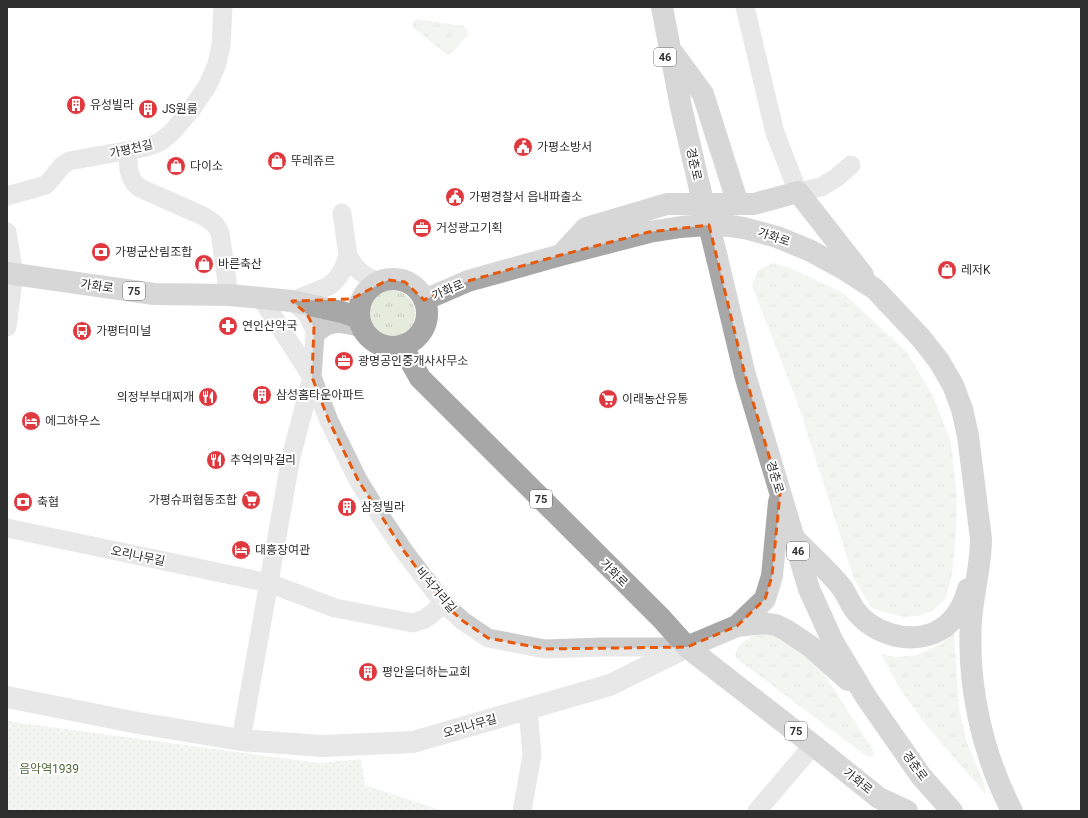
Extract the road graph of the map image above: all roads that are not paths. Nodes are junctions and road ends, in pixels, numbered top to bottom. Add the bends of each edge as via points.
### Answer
1 (223, 7) edge
2 (649, 7) edge
3 (662, 7) edge
4 (745, 7) edge
5 (670, 49) junction
6 (681, 107) junction
7 (127, 150) junction
8 (851, 165) dead end
9 (798, 192) junction
10 (7, 196) edge
11 (738, 204) junction
12 (342, 213) dead end
13 (7, 232) edge
14 (561, 254) junction
15 (348, 255) junction
16 (10, 273) edge
17 (373, 286) junction
18 (875, 289) junction
19 (229, 295) junction
20 (261, 298) junction
21 (424, 300) junction
22 (292, 301) junction
23 (360, 323) junction
24 (7, 327) edge
25 (315, 336) junction
26 (402, 346) junction
27 (312, 377) junction
28 (780, 493) junction
29 (977, 506) junction
30 (7, 528) edge
31 (794, 538) junction
32 (269, 583) junction
33 (444, 604) junction
34 (737, 626) junction
35 (687, 647) junction
36 (7, 697) edge
37 (866, 697) junction
38 (528, 709) junction
39 (241, 740) junction
40 (813, 745) junction
41 (522, 811) edge
42 (757, 811) edge
43 (907, 811) edge
44 (952, 811) edge
45 (1012, 811) edge

1 - 7 street, 가평천길 via 221,45 217,64 208,85 191,110 160,142
2 - 6 main road, 경춘로 / 46
3 - 5 main road, 경춘로 / 46
4 - 9 street via 775,133
5 - 6 main road, 경춘로 / 46
5 - 11 main road via 703,94
6 - 28 main road, 경춘로 / 46, bridge via 745,375
7 - 10 street, 가평천길 via 69,161 46,185
7 - 19 street via 131,180 135,185 217,225
8 - 9 street via 821,187
9 - 11 main road via 754,204
9 - 18 main road
11 - 14 main road via 667,204 586,228
12 - 15 street
13 - 16 street
14 - 18 main road, 가화로 via 649,232 706,225 730,226 762,232 811,251
14 - 21 main road, 가화로 via 468,281
15 - 17 street via 357,270 368,277
15 - 22 street via 341,274 334,282
16 - 19 main road, 가화로 / 75 via 154,294
16 - 24 street
17 - 21 main road via 388,280 405,282 416,289
17 - 22 main road, 가화로 via 351,299
17 - 23 main road via 362,300 359,311
18 - 29 main road, 가화로 via 940,361 953,385 968,436
19 - 20 main road, 가화로 / 75
20 - 22 main road, 가화로 / 75
20 - 27 street, 비석거리길
21 - 26 main road via 426,319 423,328 418,336
22 - 23 main road, 가화로 via 342,312
22 - 25 street via 311,320
23 - 25 street via 331,324 321,328
23 - 26 main road via 374,342 382,346
25 - 27 street
26 - 35 main road, 가화로 / 75 via 420,378
27 - 32 street via 290,457
27 - 33 street, 비석거리길 via 329,421 358,480 396,539
28 - 31 main road, 경춘로 / 46
28 - 34 main road via 770,586 765,599
29 - 31 main road via 970,578 961,608 947,625 923,636 898,636 871,626 854,609 843,589
29 - 45 main road via 981,554 972,618 974,693 989,756
30 - 32 street, 오리나무길
31 - 37 main road, 경춘로 / 46 via 809,589 833,642
32 - 33 street, 오리나무길 via 335,608 413,623 425,619
32 - 39 street
33 - 35 street, 비석거리길 via 466,624 492,640 550,649
34 - 35 main road
34 - 37 main road via 763,623 786,630 810,646
35 - 38 street, 오리나무길 via 610,685
35 - 40 main road, 가화로 / 75
36 - 39 street, 오리나무길
37 - 44 main road, 경춘로 / 46 via 921,776
38 - 39 street, 오리나무길 via 413,742 322,746
38 - 41 street via 532,755
40 - 42 street
40 - 43 main road, 가화로 / 75 via 879,798

